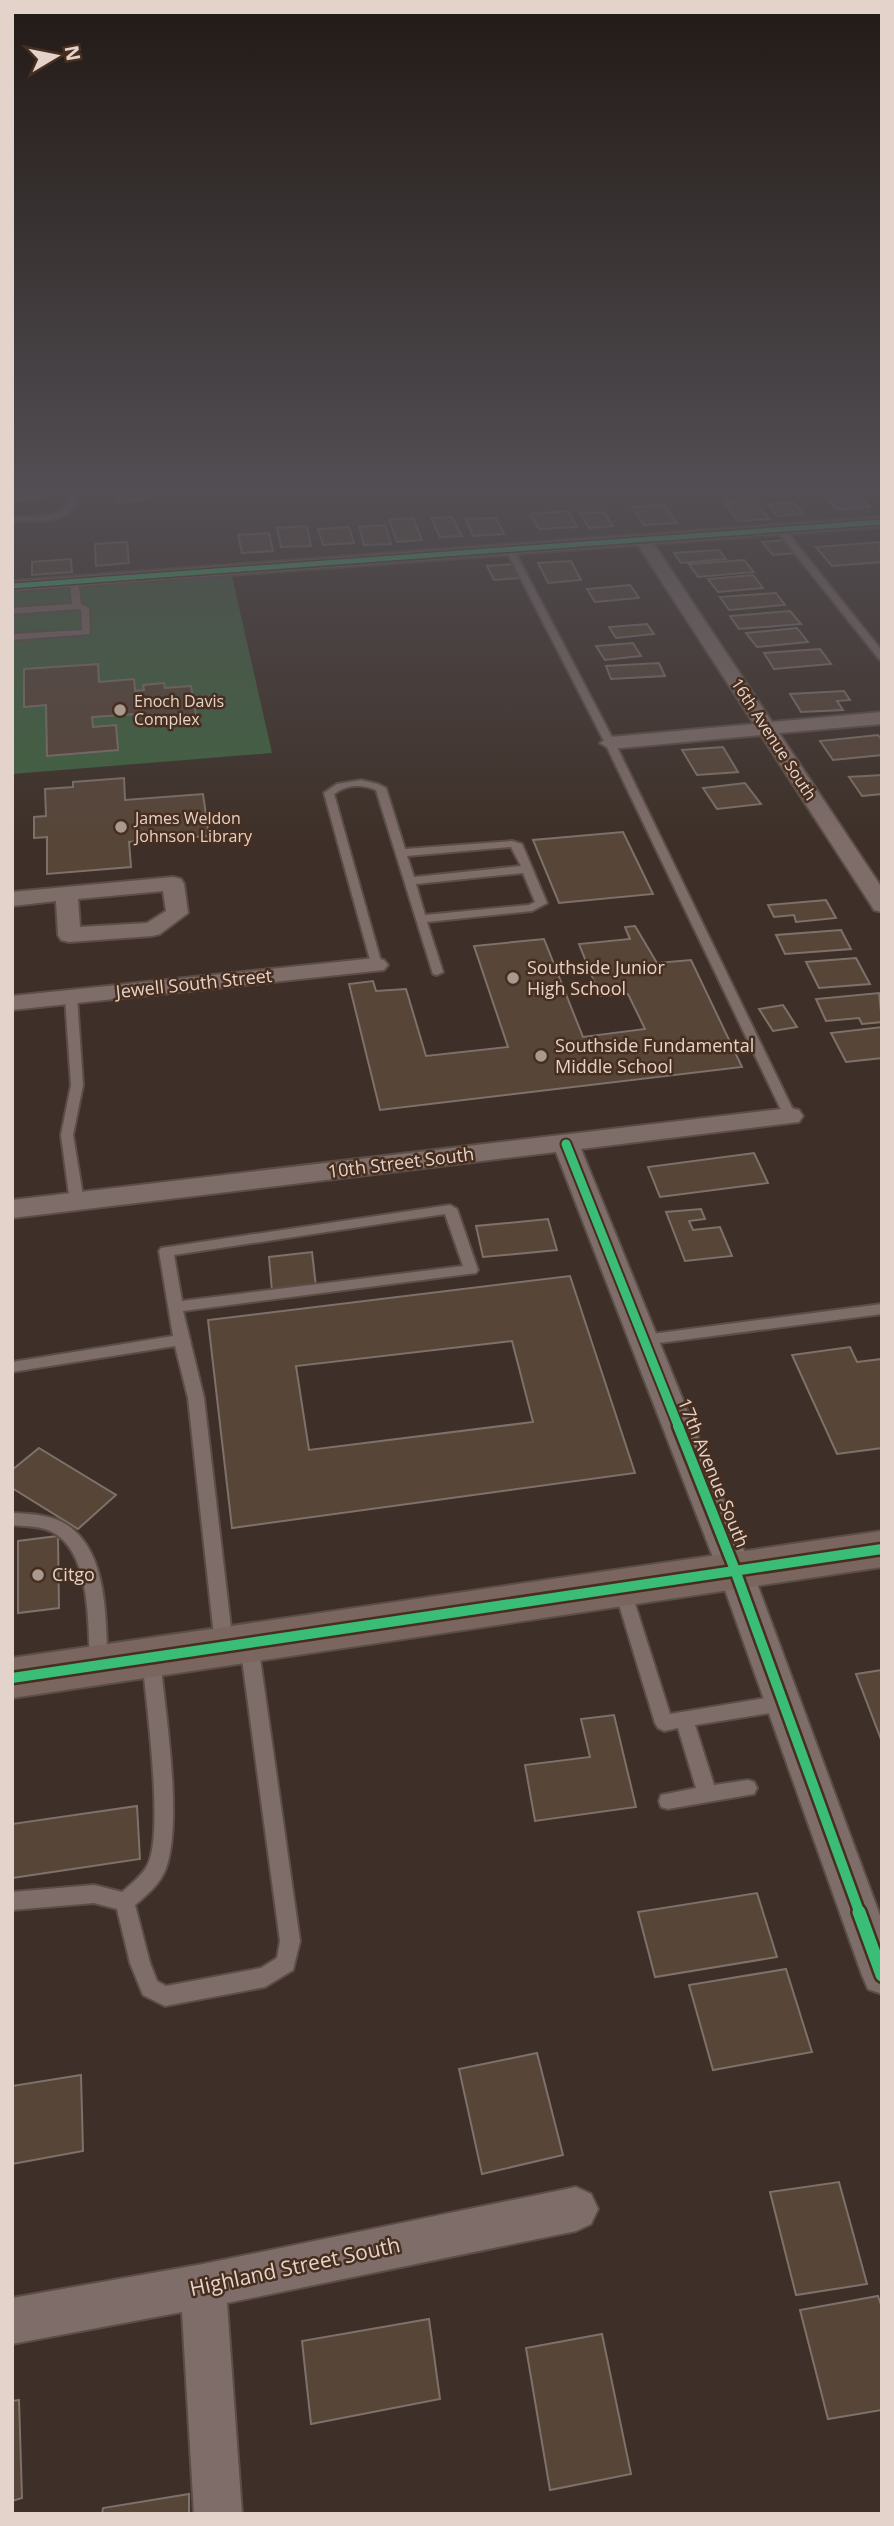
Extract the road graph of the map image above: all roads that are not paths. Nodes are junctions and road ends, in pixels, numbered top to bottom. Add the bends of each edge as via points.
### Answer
1 (63, 608) edge
2 (84, 608) edge
3 (540, 608) edge
4 (688, 608) edge
5 (843, 608) edge
6 (12, 611) edge
7 (12, 638) edge
8 (882, 657) edge
9 (882, 718) edge
10 (767, 729) junction
11 (610, 743) junction
12 (401, 853) junction
13 (527, 869) junction
14 (409, 881) junction
15 (67, 894) junction
16 (12, 898) edge
17 (882, 905) edge
18 (421, 919) junction
19 (376, 965) joint
20 (437, 972) dead end
21 (71, 997) junction
22 (12, 1003) edge
23 (790, 1116) joint
24 (566, 1144) junction
25 (77, 1202) junction
26 (12, 1209) edge
27 (176, 1307) junction
28 (882, 1309) edge
29 (181, 1340) junction
30 (644, 1340) junction
31 (12, 1367) edge
32 (12, 1519) edge
33 (882, 1549) edge
34 (735, 1570) junction
35 (621, 1587) junction
36 (236, 1644) junction
37 (151, 1657) junction
38 (99, 1665) junction
39 (12, 1678) edge
40 (783, 1703) junction
41 (684, 1719) junction
42 (748, 1788) dead end
43 (707, 1794) junction
44 (668, 1801) dead end
45 (12, 1901) edge
46 (125, 1902) junction
47 (882, 1975) edge
48 (576, 2209) dead end
49 (203, 2286) junction
50 (12, 2320) edge
51 (218, 2514) edge

1 - 6 lane
2 - 7 lane via 87,632
3 - 11 lane
4 - 10 street, 16th Avenue South
5 - 8 lane
9 - 10 street
10 - 11 street
10 - 17 street, 16th Avenue South
11 - 23 lane
12 - 13 lane via 512,844 518,846
12 - 14 lane
12 - 19 lane via 381,788 369,783 335,787 329,793
13 - 14 lane
13 - 18 lane via 541,903 537,906
14 - 18 lane
15 - 15 street via 173,884 177,914 152,929 69,935
15 - 16 street
18 - 20 lane
19 - 21 street, Jewell South Street
21 - 22 street, Jewell South Street
21 - 25 lane via 77,1085 67,1135
23 - 24 street, 10th Street South
24 - 25 street, 10th Street South
24 - 30 street, 17th Avenue South
25 - 26 street, 10th Street South
27 - 27 lane via 418,1277 471,1270 450,1209 166,1251
27 - 29 lane
28 - 30 lane
29 - 31 lane
29 - 36 lane via 196,1398
30 - 34 street, 17th Avenue South
32 - 38 lane via 58,1527 81,1550 94,1586
33 - 34 main road
34 - 35 main road
34 - 40 street, 17th Avenue South
35 - 36 main road
35 - 41 lane via 664,1723
36 - 37 main road
36 - 46 lane via 290,1941 286,1963 265,1977 165,1996 150,1988
37 - 38 main road
37 - 46 lane via 161,1844 158,1864
38 - 39 main road
40 - 41 lane
40 - 47 street, 17th Avenue South
41 - 43 lane
42 - 43 lane
43 - 44 lane
45 - 46 lane via 94,1894
48 - 49 street, Highland Street South
49 - 50 street, Highland Street South
49 - 51 street

